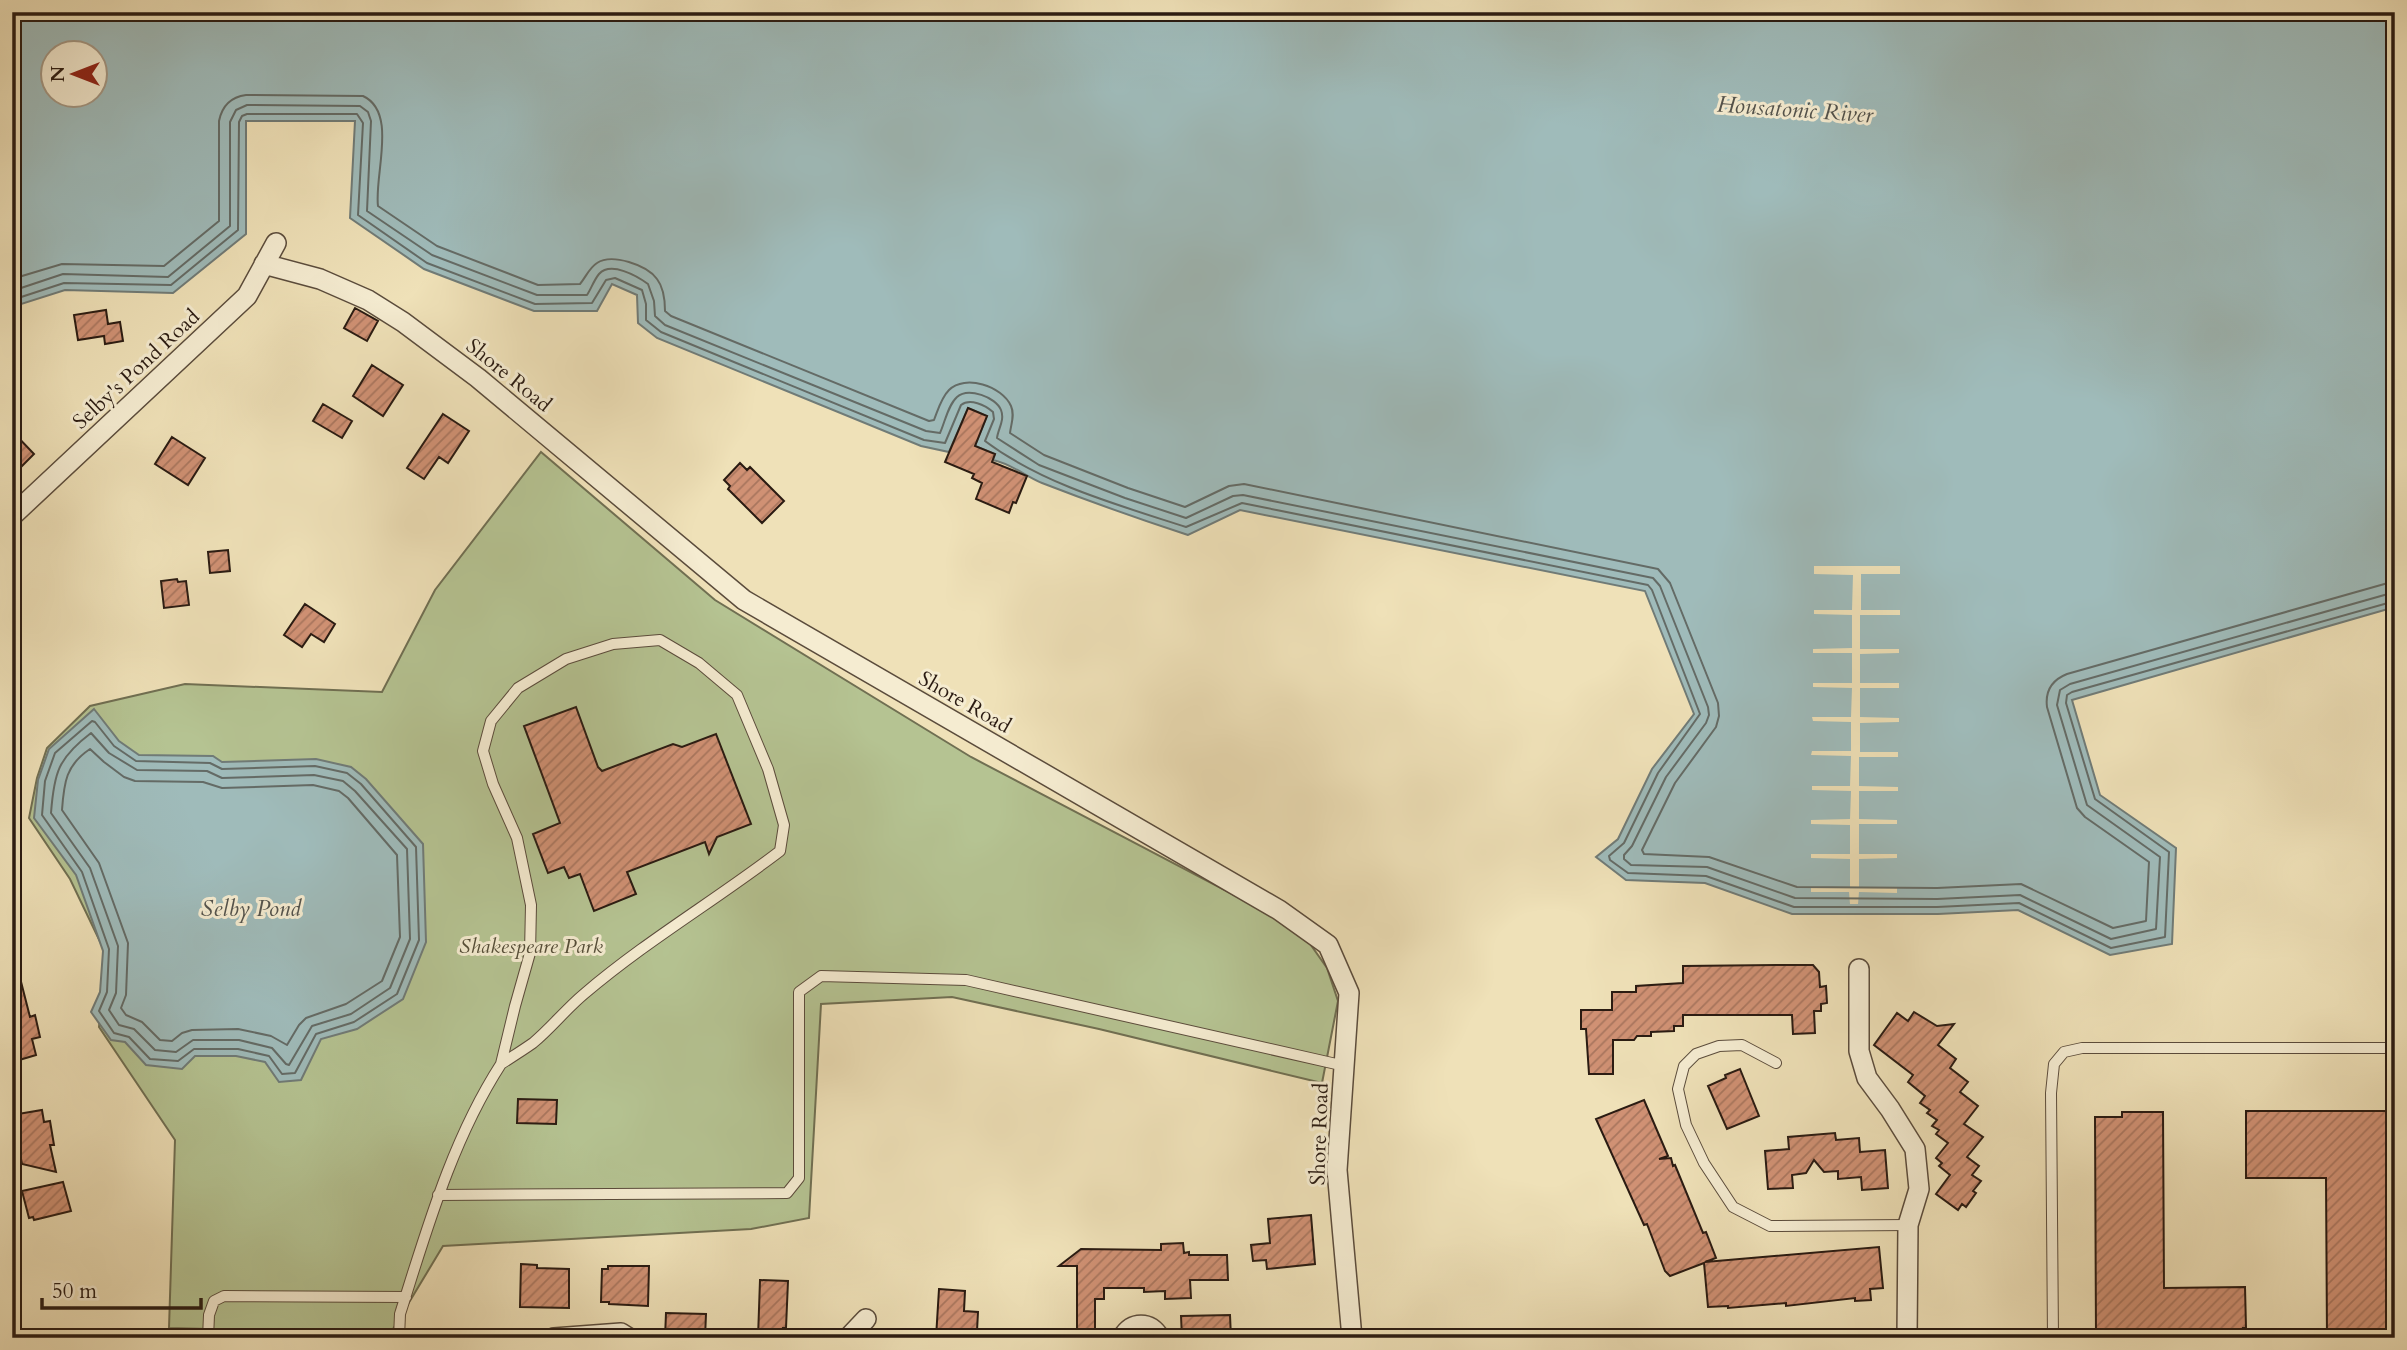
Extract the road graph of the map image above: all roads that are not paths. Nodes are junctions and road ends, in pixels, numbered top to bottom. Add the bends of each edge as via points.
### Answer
1 (276, 243) dead end
2 (264, 264) junction
3 (12, 516) edge
4 (1859, 969) dead end
5 (2395, 1048) edge
6 (1776, 1063) dead end
7 (502, 1064) junction
8 (1345, 1066) junction
9 (438, 1195) junction
10 (1908, 1225) junction
11 (406, 1297) junction
12 (866, 1319) dead end
13 (208, 1338) edge
14 (399, 1338) edge
15 (554, 1338) edge
16 (629, 1338) edge
17 (848, 1338) edge
18 (1122, 1338) edge
19 (1160, 1338) edge
20 (1352, 1338) edge
21 (1907, 1338) edge
22 (2053, 1338) edge

1 - 2 street, Selby's Pond Road
2 - 3 street, Selby's Pond Road via 247,296
2 - 8 street, Shore Road via 320,279 368,300 478,378 744,600 1279,910 1328,945 1349,993
4 - 10 street via 1859,1051 1867,1078 1915,1149 1919,1189
5 - 22 lane via 2082,1048 2064,1052 2054,1064 2051,1093
6 - 10 lane via 1742,1045 1696,1054 1684,1066 1678,1089 1686,1125 1733,1207 1770,1226
7 - 7 lane via 530,953 531,905 517,838 484,751 491,721 519,688 566,659 613,644 660,640 699,663 737,695 781,814 780,851 583,994 534,1042
7 - 9 lane via 482,1095
8 - 9 lane via 967,980 821,976 799,992 799,1178 787,1194
8 - 20 street, Shore Road via 1337,1170
9 - 11 lane
10 - 21 street
11 - 13 lane via 224,1296 214,1301
11 - 14 lane
12 - 17 street
15 - 16 street via 621,1333
18 - 19 street via 1139,1324 1150,1327

